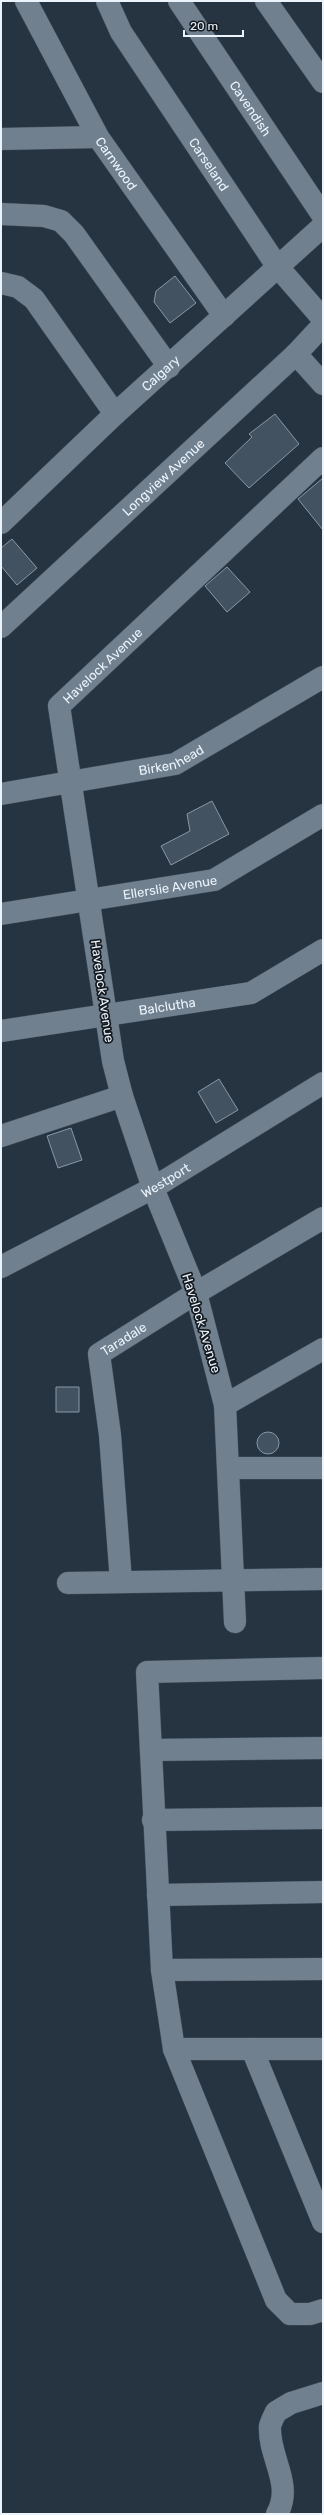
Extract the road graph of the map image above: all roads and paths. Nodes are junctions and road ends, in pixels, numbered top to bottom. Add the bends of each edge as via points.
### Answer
1 (26, 1) edge
2 (106, 1) edge
3 (178, 1) edge
4 (266, 1) edge
5 (323, 82) edge
6 (98, 137) junction
7 (1, 140) edge
8 (1, 214) edge
9 (323, 216) edge
10 (323, 226) edge
11 (277, 266) junction
12 (1, 283) edge
13 (224, 316) junction
14 (323, 319) edge
15 (323, 325) edge
16 (296, 354) junction
17 (169, 367) junction
18 (323, 384) edge
19 (115, 414) junction
20 (323, 458) edge
21 (1, 523) edge
22 (1, 627) edge
23 (323, 677) edge
24 (70, 782) junction
25 (1, 794) edge
26 (323, 814) edge
27 (89, 901) junction
28 (1, 914) edge
29 (323, 950) edge
30 (106, 1016) junction
31 (1, 1031) edge
32 (323, 1083) edge
33 (122, 1096) junction
34 (1, 1136) edge
35 (153, 1188) junction
36 (323, 1218) edge
37 (1, 1267) edge
38 (196, 1293) junction
39 (323, 1349) edge
40 (226, 1405) junction
41 (229, 1468) junction
42 (323, 1468) edge
43 (323, 1579) edge
44 (232, 1580) junction
45 (121, 1582) junction
46 (68, 1583) dead end
47 (235, 1622) dead end
48 (323, 1668) edge
49 (323, 1748) edge
50 (151, 1750) junction
51 (323, 1818) edge
52 (153, 1820) junction
53 (323, 1892) edge
54 (158, 1895) junction
55 (323, 1969) edge
56 (162, 1970) junction
57 (174, 2049) junction
58 (252, 2049) junction
59 (323, 2049) edge
60 (323, 2222) edge
61 (323, 2310) edge
62 (323, 2393) edge
63 (277, 2514) edge

1 - 6 street, Carnwood
2 - 11 street, Carseland via 121,32
3 - 9 street, Cavendish
4 - 5 street
6 - 7 street
6 - 13 street, Carnwood
8 - 17 street via 44,216 61,221 74,234
10 - 11 street, Calgary
11 - 13 street, Calgary
11 - 14 street, Carseland
12 - 19 street via 18,287 34,299
13 - 17 street, Calgary
15 - 16 street, Longview Avenue
16 - 18 street
16 - 22 street, Longview Avenue
17 - 19 street, Calgary
19 - 21 street, Calgary
20 - 24 street, Havelock Avenue via 225,547 59,706
23 - 24 street, Birkenhead via 175,764
24 - 25 street, Birkenhead
24 - 27 street, Havelock Avenue
26 - 27 street, Ellerslie Avenue via 214,880
27 - 28 street, Ellerslie Avenue
27 - 30 street, Havelock Avenue
29 - 30 street, Balclutha via 251,993
30 - 31 street, Balclutha
30 - 33 street, Havelock Avenue
32 - 35 street, Westport
33 - 34 street
33 - 35 street, Havelock Avenue
35 - 37 street, Westport
35 - 38 street, Havelock Avenue
36 - 38 street, Taradale
38 - 40 street, Havelock Avenue
38 - 45 street, Taradale via 99,1354 110,1435
39 - 40 street
40 - 41 street, Havelock Avenue
41 - 42 street
41 - 44 street, Havelock Avenue
43 - 44 street
44 - 45 street
44 - 47 street, Havelock Avenue
45 - 46 street
48 - 50 street via 147,1672
49 - 50 street
50 - 52 street
51 - 52 street
52 - 54 street
53 - 54 street
54 - 56 street
55 - 56 street
56 - 57 street
57 - 58 street
57 - 61 street via 276,2300 290,2314 310,2314
58 - 59 street
58 - 60 street
62 - 63 street via 291,2403 276,2412 270,2426 283,2486 282,2505

